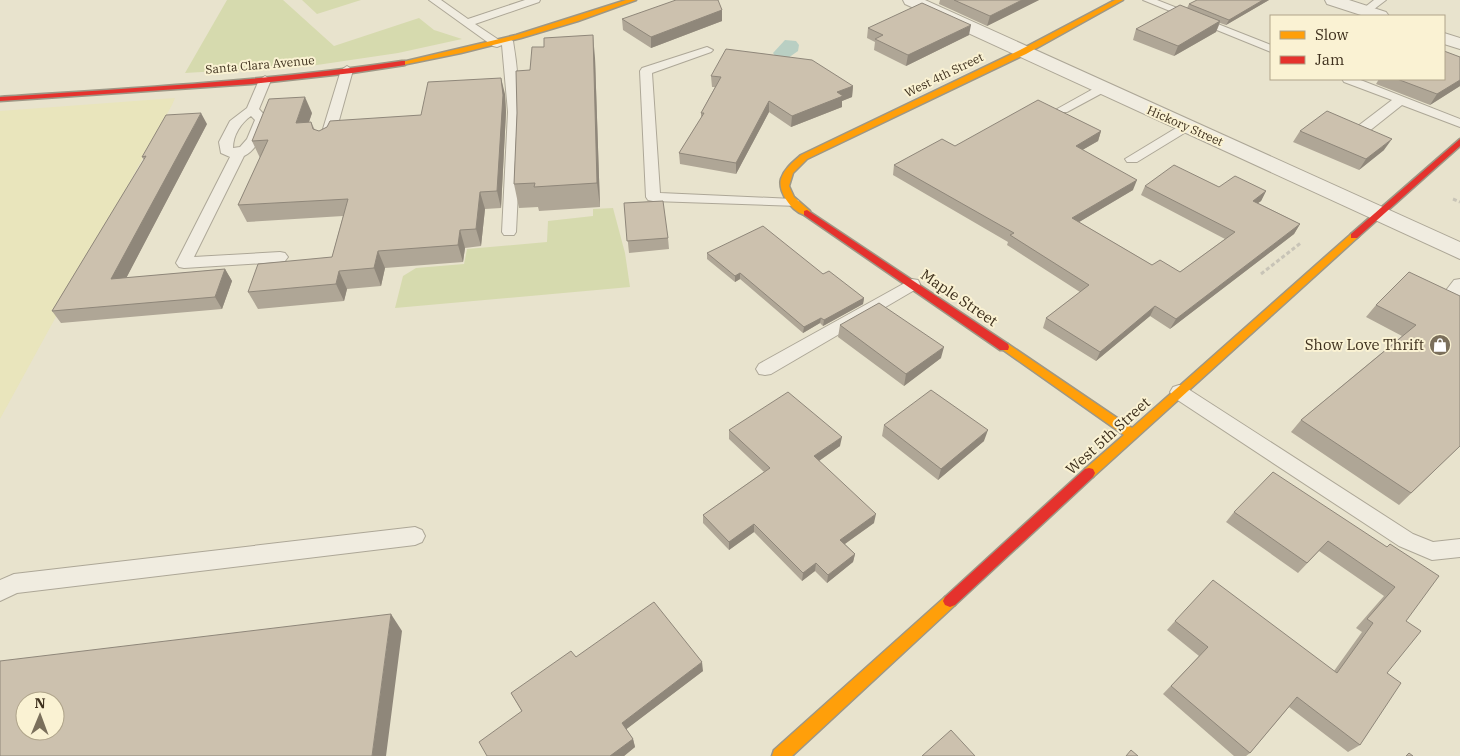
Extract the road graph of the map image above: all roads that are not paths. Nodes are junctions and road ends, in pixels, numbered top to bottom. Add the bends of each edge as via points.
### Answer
1 (434, 0) edge
2 (535, 0) edge
3 (633, 0) edge
4 (911, 0) edge
5 (1120, 0) edge
6 (1148, 0) edge
7 (1333, 0) edge
8 (1381, 0) edge
9 (1372, 14) edge
10 (467, 23) junction
11 (1445, 38) edge
12 (502, 42) junction
13 (1460, 44) edge
14 (1270, 49) edge
15 (707, 50) dead end
16 (1023, 52) junction
17 (347, 70) junction
18 (265, 80) junction
19 (1350, 80) edge
20 (1102, 88) junction
21 (0, 99) edge
22 (1400, 100) junction
23 (1063, 109) dead end
24 (252, 110) junction
25 (1460, 123) edge
26 (1186, 126) junction
27 (1363, 129) edge
28 (326, 142) edge
29 (1460, 142) edge
30 (238, 155) junction
31 (1132, 159) dead end
32 (793, 203) junction
33 (1379, 213) junction
34 (508, 232) dead end
35 (1460, 251) edge
36 (280, 257) dead end
37 (912, 284) junction
38 (1460, 284) edge
39 (1460, 297) edge
40 (764, 369) dead end
41 (1179, 392) junction
42 (1132, 434) junction
43 (415, 536) dead end
44 (1460, 548) edge
45 (0, 591) edge
46 (780, 756) edge

1 - 10 lane
2 - 10 lane
3 - 12 street, Santa Clara Avenue
4 - 16 street, Hickory Street
5 - 16 street, West 4th Street
6 - 14 lane
7 - 9 street
8 - 9 lane
10 - 12 lane
11 - 13 street
12 - 17 street, Santa Clara Avenue via 445,56
12 - 34 lane via 512,64 514,104
15 - 32 lane via 646,71 653,197
16 - 20 street, Hickory Street
16 - 32 street, West 4th Street via 804,157 790,168 785,178 784,189
17 - 18 street, Santa Clara Avenue
17 - 28 lane
18 - 21 street, Santa Clara Avenue
18 - 24 lane
19 - 22 lane
20 - 23 lane
20 - 26 street, Hickory Street
22 - 25 lane
22 - 27 lane
24 - 30 lane via 262,119 253,141
24 - 30 lane via 236,121 226,142 226,150
26 - 31 lane
26 - 33 street, Hickory Street
29 - 33 street, West 5th Street
30 - 36 lane via 184,263
32 - 37 street, Maple Street
33 - 35 street, Hickory Street
33 - 41 street, West 5th Street
37 - 40 lane
37 - 42 street, Maple Street
38 - 39 lane via 1452,293
41 - 42 street, West 5th Street
41 - 44 lane via 1406,540 1432,551
42 - 46 street, West 5th Street
43 - 45 lane via 14,584

